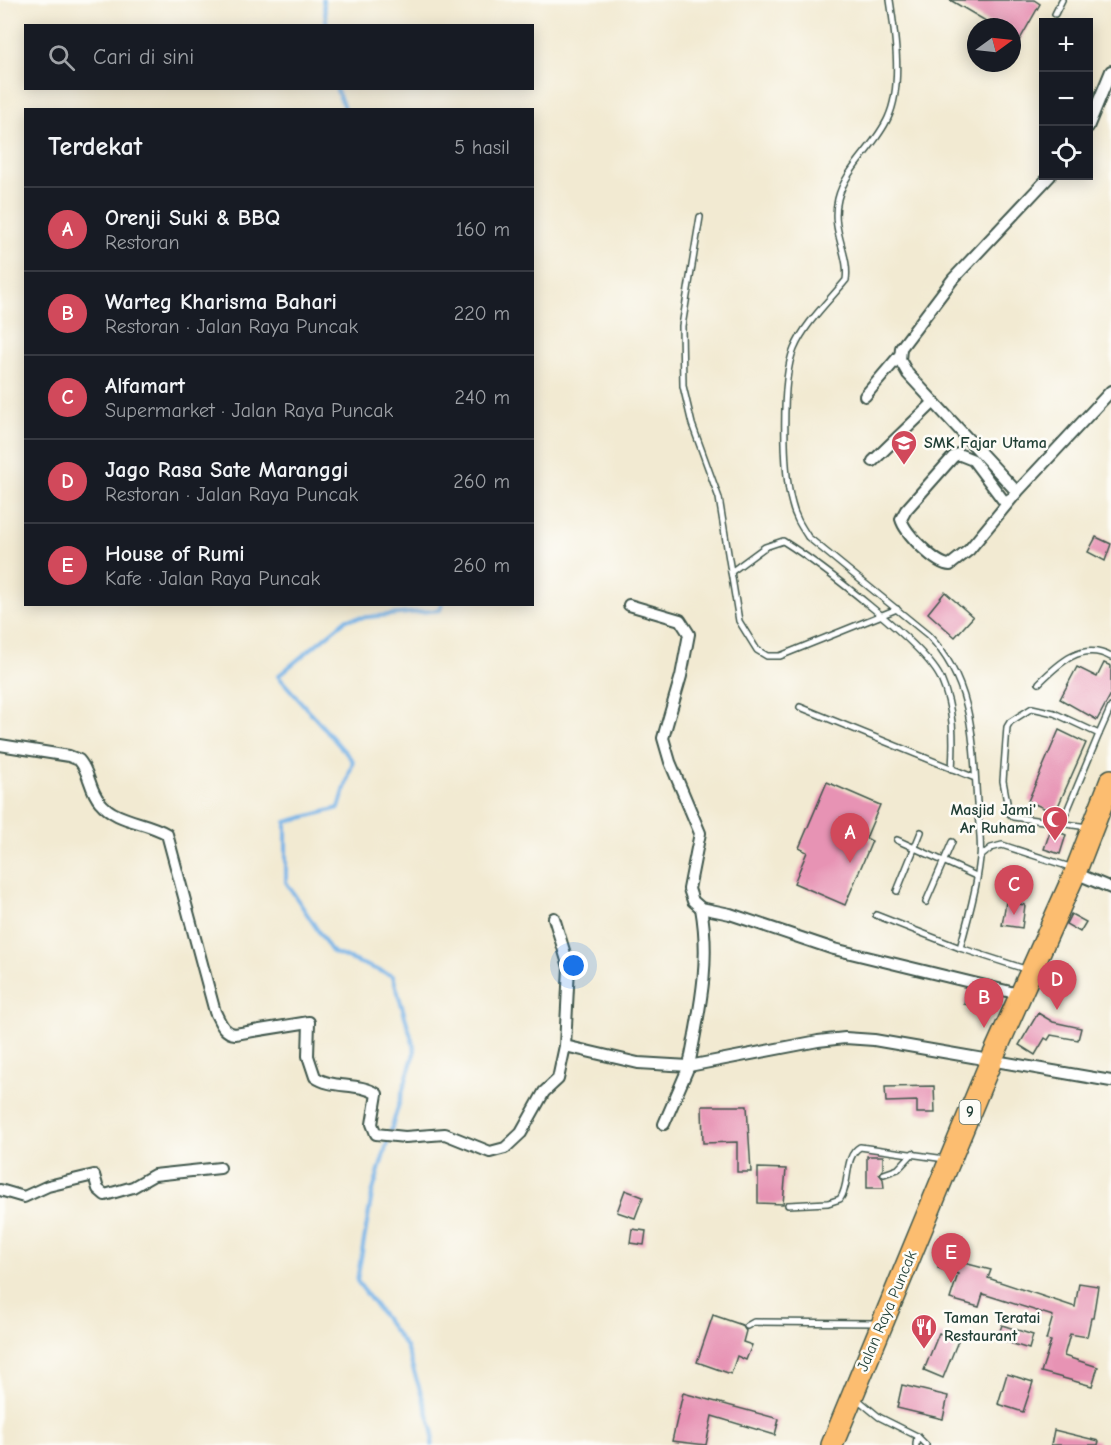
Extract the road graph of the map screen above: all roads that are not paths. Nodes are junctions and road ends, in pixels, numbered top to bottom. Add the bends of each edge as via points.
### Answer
1 (890, 0) edge
2 (1062, 0) edge
3 (1055, 14) dead end
4 (1111, 71) edge
5 (1093, 116) edge
6 (1046, 180) edge
7 (700, 217) dead end
8 (899, 356) junction
9 (1111, 391) edge
10 (865, 396) dead end
11 (934, 402) junction
12 (873, 461) dead end
13 (1017, 492) junction
14 (1006, 504) junction
15 (731, 572) junction
16 (629, 605) dead end
17 (897, 609) junction
18 (881, 616) junction
19 (1111, 657) edge
20 (1039, 683) dead end
21 (800, 707) dead end
22 (1111, 707) edge
23 (1098, 734) junction
24 (0, 745) edge
25 (952, 769) junction
26 (975, 778) junction
27 (1111, 780) edge
28 (1062, 824) junction
29 (1092, 828) junction
30 (921, 832) dead end
31 (897, 840) dead end
32 (952, 842) dead end
33 (914, 848) junction
34 (980, 856) junction
35 (942, 861) junction
36 (1076, 871) junction
37 (976, 876) junction
38 (1111, 888) edge
39 (897, 891) dead end
40 (926, 902) dead end
41 (701, 908) junction
42 (876, 915) dead end
43 (554, 918) dead end
44 (960, 948) junction
45 (1032, 972) junction
46 (1023, 995) junction
47 (565, 1046) junction
48 (991, 1061) junction
49 (688, 1066) junction
50 (1111, 1081) edge
51 (664, 1124) dead end
52 (913, 1153) junction
53 (951, 1160) junction
54 (220, 1168) dead end
55 (884, 1174) dead end
56 (0, 1190) edge
57 (788, 1204) dead end
58 (882, 1323) junction
59 (747, 1326) dead end
60 (852, 1395) junction
61 (917, 1436) junction
62 (832, 1445) edge
63 (916, 1445) edge
64 (926, 1445) edge

1 - 17 lane via 895,46 892,107 888,119 845,180 838,200 835,222 846,280 804,330 793,351 785,413 791,501 796,520 808,537
2 - 3 lane
4 - 5 street
6 - 8 street via 953,279 906,340
7 - 15 lane via 682,326 681,371 692,424 719,498
8 - 10 street
8 - 11 street via 904,369
9 - 13 street
11 - 12 street
11 - 13 street
13 - 14 street
14 - 14 street via 969,550 948,565 938,563 906,530 901,519 958,454 973,460
15 - 18 lane via 765,547 783,542
15 - 18 lane via 739,621 751,643 767,656 790,652
16 - 41 street via 680,620 689,634 663,738 669,762 700,833 689,893
17 - 18 lane
17 - 26 lane via 943,651 957,673 966,699
18 - 25 lane via 922,652 940,678 952,719
19 - 20 lane via 1096,650 1084,651 1056,666
21 - 25 lane
22 - 23 lane
23 - 28 lane
23 - 28 lane via 1038,708 1006,727 1003,781 1010,813 1013,817
24 - 47 street via 79,760 104,807 115,815 167,834 215,1012 223,1027 235,1034 309,1022 308,1049 314,1074 323,1081 377,1094 372,1124 376,1134 405,1137 442,1133 490,1152 505,1148 521,1133 544,1092 558,1079
25 - 26 lane
26 - 34 lane
27 - 29 highway, Jalan Raya Puncak / 9
28 - 29 lane
29 - 36 highway, Jalan Raya Puncak / 9
30 - 33 lane
31 - 33 lane
32 - 35 lane
33 - 35 lane
33 - 39 lane
34 - 36 lane via 1002,845
34 - 37 lane
35 - 37 lane
35 - 40 lane
36 - 38 street
36 - 45 highway, Jalan Raya Puncak / 9
37 - 44 lane
41 - 46 street via 834,949
41 - 49 street via 707,962
42 - 44 lane
43 - 47 street via 569,967
44 - 45 lane
45 - 46 highway, Jalan Raya Puncak / 9
46 - 48 highway, Jalan Raya Puncak / 9
47 - 49 street via 638,1063
48 - 49 street via 845,1038
48 - 50 street
48 - 53 highway, Jalan Raya Puncak / 9
49 - 51 street
52 - 53 lane
52 - 55 lane via 899,1167
52 - 57 lane via 858,1148 852,1155 840,1199
53 - 58 highway, Jalan Raya Puncak / 9
54 - 56 street via 154,1175 133,1187 105,1195 92,1175 22,1197
58 - 59 lane via 754,1322
58 - 60 highway, Jalan Raya Puncak / 9
60 - 61 lane via 879,1417
60 - 62 highway, Jalan Raya Puncak / 9
61 - 63 lane
61 - 64 lane

